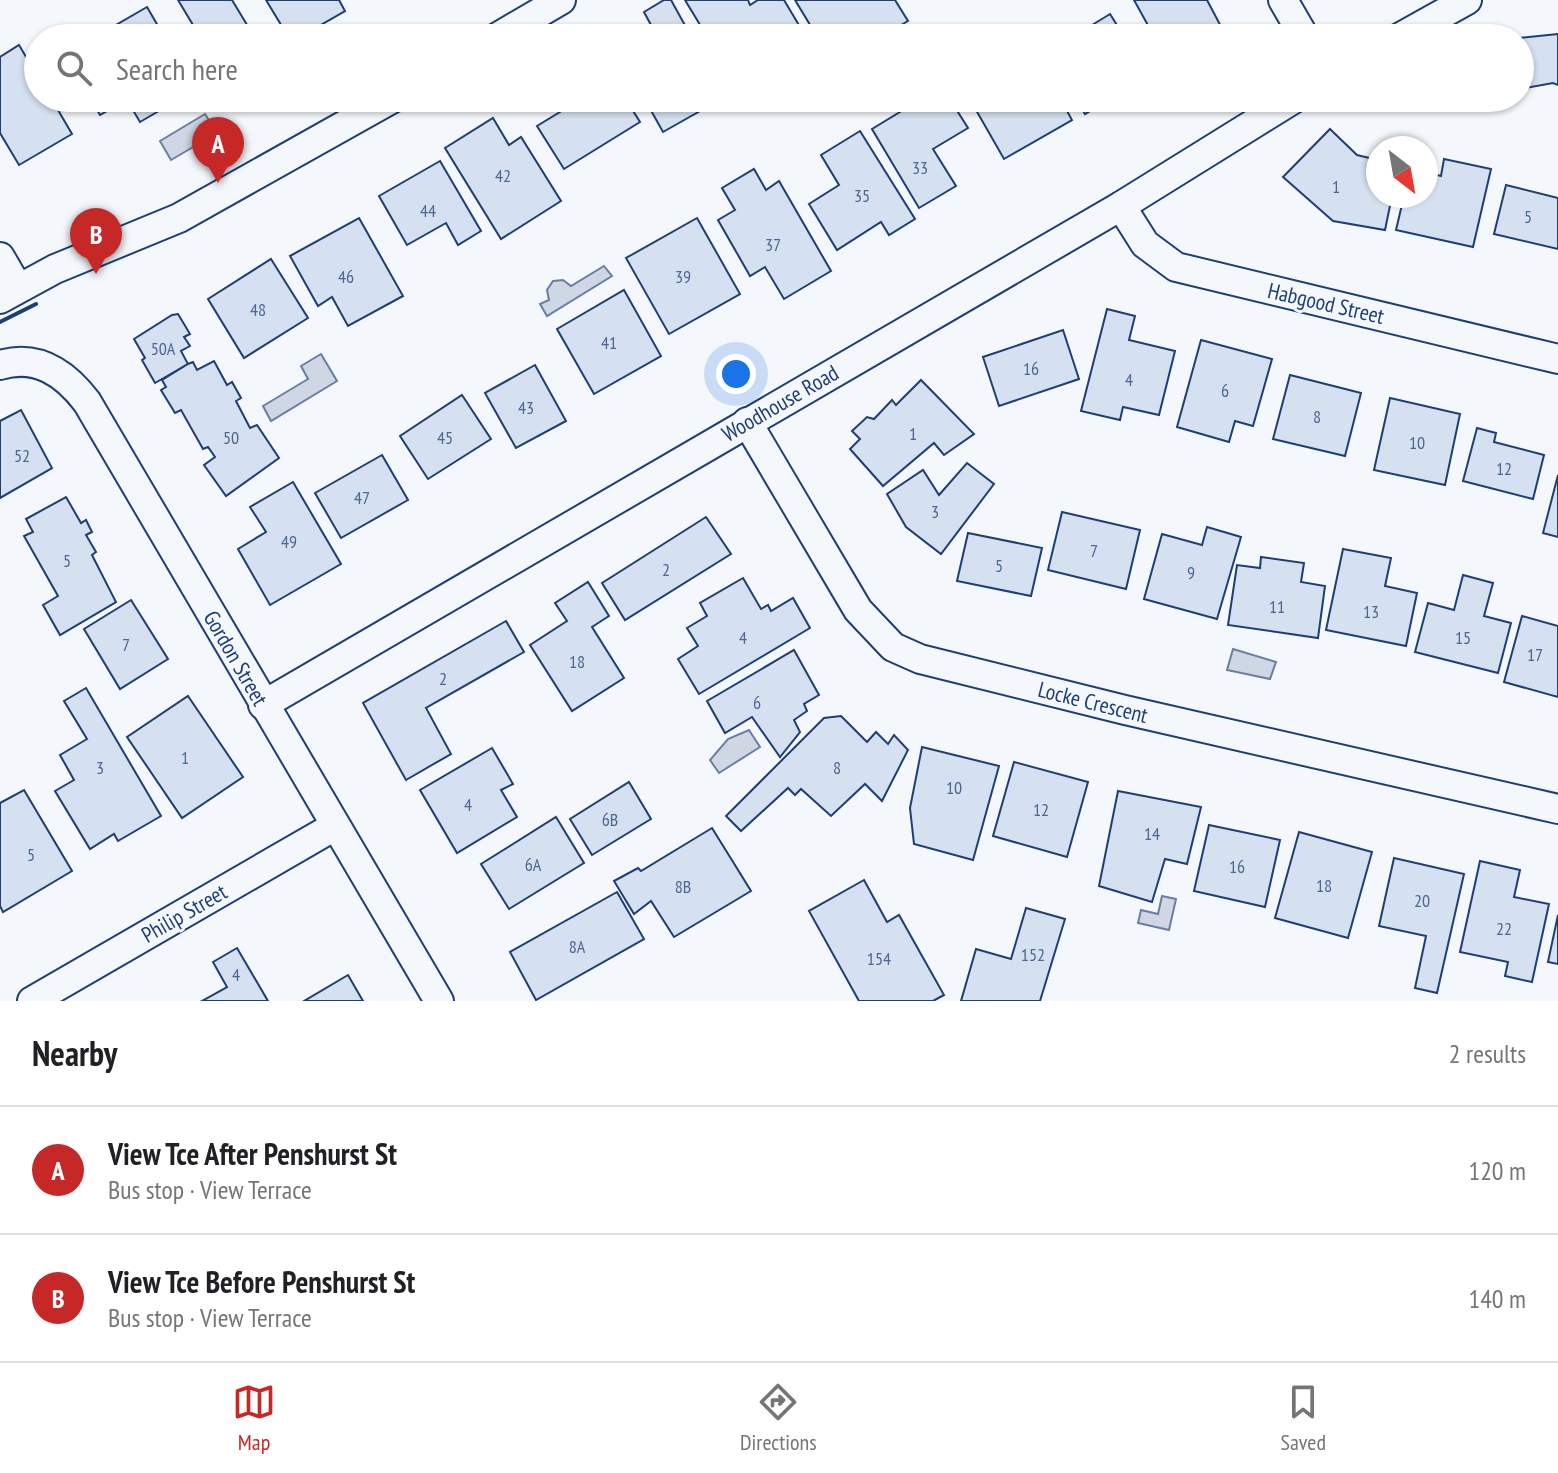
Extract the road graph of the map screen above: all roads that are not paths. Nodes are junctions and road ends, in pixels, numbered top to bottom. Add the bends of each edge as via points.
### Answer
1 (561, 0) edge
2 (1283, 0) edge
3 (1467, 0) edge
4 (520, 24) edge
5 (1297, 24) edge
6 (1424, 24) edge
7 (369, 112) edge
8 (1272, 112) edge
9 (1121, 206) junction
10 (0, 257) edge
11 (9, 293) edge
12 (1558, 359) edge
13 (0, 365) edge
14 (747, 422) junction
15 (263, 705) junction
16 (1558, 809) edge
17 (335, 826) junction
18 (32, 1001) edge
19 (439, 1001) edge

1 - 4 street
2 - 5 street
3 - 6 street
7 - 11 street via 179,218
8 - 9 street, Woodhouse Road
9 - 12 street, Habgood Street via 1145,244 1176,267
9 - 14 street, Woodhouse Road
10 - 11 street
13 - 15 street, Gordon Street via 24,360 41,364 73,383
14 - 15 street, Woodhouse Road
14 - 16 street, Locke Crescent via 858,610 893,647 920,659 1125,710
15 - 17 street, Gordon Street
17 - 18 street, Philip Street
17 - 19 street, Gordon Street

